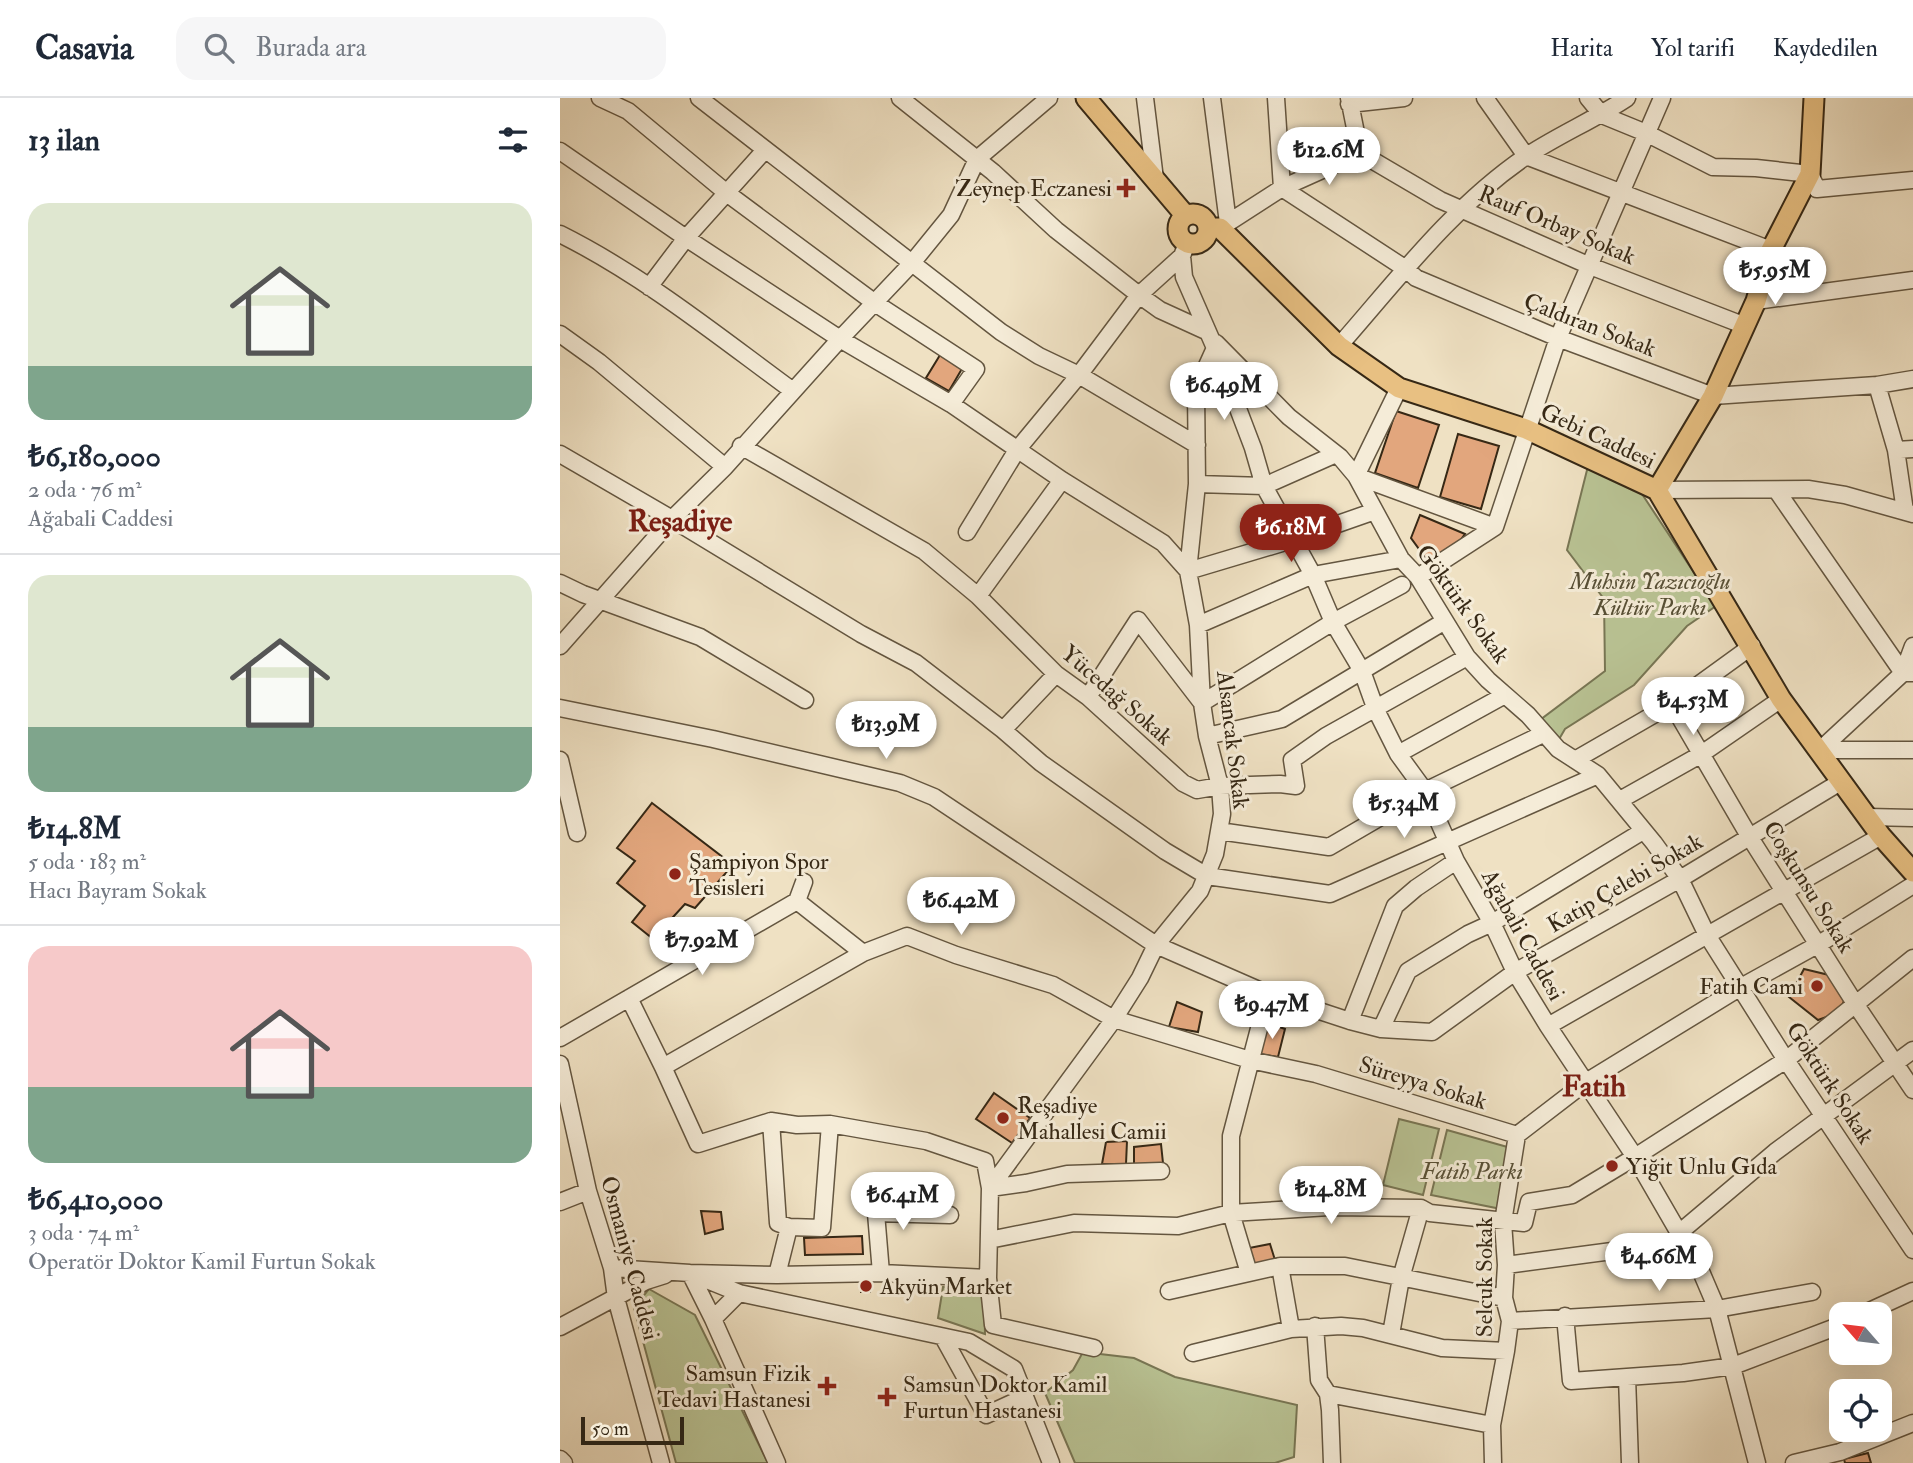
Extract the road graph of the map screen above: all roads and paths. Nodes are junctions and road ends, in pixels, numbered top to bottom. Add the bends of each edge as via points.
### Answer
1 (600, 98) edge
2 (699, 98) edge
3 (900, 98) edge
4 (1049, 98) edge
5 (1086, 98) edge
6 (1145, 98) edge
7 (1212, 98) edge
8 (1276, 98) edge
9 (1404, 98) edge
10 (1485, 98) edge
11 (1588, 98) edge
12 (1627, 98) edge
13 (1662, 98) edge
14 (1814, 98) edge
15 (1349, 101) edge
16 (1602, 115) junction
17 (1647, 133) junction
18 (765, 150) junction
19 (560, 151) edge
20 (1360, 153) junction
21 (1526, 156) junction
22 (977, 159) junction
23 (1810, 174) junction
24 (1155, 179) junction
25 (1913, 180) edge
26 (1282, 188) junction
27 (728, 194) junction
28 (1621, 194) junction
29 (1461, 209) junction
30 (1185, 215) junction
31 (1219, 226) junction
32 (560, 234) edge
33 (685, 238) junction
34 (1184, 249) junction
35 (1771, 250) junction
36 (912, 263) junction
37 (1590, 266) junction
38 (1406, 269) junction
39 (1913, 280) edge
40 (649, 287) junction
41 (1139, 295) junction
42 (1756, 301) junction
43 (875, 303) junction
44 (1743, 325) junction
45 (560, 334) edge
46 (1209, 338) junction
47 (1558, 338) junction
48 (840, 339) junction
49 (1339, 346) junction
50 (1079, 375) junction
51 (1913, 379) edge
52 (1877, 385) junction
53 (1399, 388) junction
54 (793, 391) junction
55 (1713, 396) junction
56 (951, 404) junction
57 (1526, 429) junction
58 (1197, 444) junction
59 (741, 446) junction
60 (1905, 449) edge
61 (1017, 450) junction
62 (560, 454) edge
63 (1336, 454) junction
64 (725, 467) junction
65 (1356, 476) junction
66 (1062, 480) junction
67 (1197, 484) junction
68 (1264, 486) junction
69 (1657, 490) junction
70 (1777, 491) junction
71 (1375, 511) junction
72 (1909, 513) edge
73 (672, 519) junction
74 (1495, 527) junction
75 (967, 532) dead end
76 (1292, 540) junction
77 (1401, 559) junction
78 (1188, 571) junction
79 (1313, 575) junction
80 (1418, 577) junction
81 (560, 583) edge
82 (1402, 585) dead end
83 (978, 596) junction
84 (601, 601) junction
85 (1445, 621) junction
86 (1333, 622) junction
87 (1198, 625) junction
88 (560, 646) edge
89 (1752, 646) junction
90 (1913, 646) edge
91 (1466, 657) junction
92 (1362, 671) junction
93 (1908, 673) edge
94 (1056, 674) junction
95 (1506, 695) junction
96 (1088, 697) junction
97 (1781, 699) junction
98 (805, 700) dead end
99 (1202, 703) junction
100 (1672, 704) junction
101 (560, 708) edge
102 (1376, 710) junction
103 (1003, 730) junction
104 (1543, 734) junction
105 (1207, 736) junction
106 (1820, 750) junction
107 (1913, 750) edge
108 (1398, 754) junction
109 (1700, 755) junction
110 (560, 760) edge
111 (1575, 760) junction
112 (1598, 775) junction
113 (1842, 781) junction
114 (1220, 786) junction
115 (1425, 791) junction
116 (1620, 800) junction
117 (1868, 817) junction
118 (1913, 818) edge
119 (1219, 831) junction
120 (1643, 831) junction
121 (578, 833) dead end
122 (1749, 836) junction
123 (1881, 836) junction
124 (1447, 841) junction
125 (1456, 861) junction
126 (1913, 872) edge
127 (1207, 876) junction
128 (1680, 879) junction
129 (804, 882) dead end
130 (1913, 885) edge
131 (1785, 892) junction
132 (797, 901) junction
133 (1493, 923) junction
134 (1707, 935) junction
135 (1819, 944) junction
136 (1156, 945) junction
137 (863, 953) junction
138 (1913, 958) edge
139 (1515, 972) junction
140 (1741, 987) junction
141 (1268, 994) junction
142 (629, 998) junction
143 (1856, 1005) junction
144 (1114, 1018) junction
145 (1350, 1021) junction
146 (1548, 1026) junction
147 (1381, 1029) junction
148 (560, 1038) edge
149 (1913, 1050) edge
150 (1250, 1060) junction
151 (1786, 1060) junction
152 (560, 1064) edge
153 (1895, 1064) junction
154 (663, 1067) junction
155 (1586, 1082) junction
156 (1913, 1090) edge
157 (1824, 1115) junction
158 (771, 1121) junction
159 (830, 1124) junction
160 (1517, 1135) junction
161 (1635, 1157) junction
162 (1161, 1171) dead end
163 (990, 1188) junction
164 (589, 1191) junction
165 (560, 1202) edge
166 (1421, 1208) junction
167 (1231, 1213) junction
168 (950, 1215) dead end
169 (1503, 1222) junction
170 (789, 1227) junction
171 (1684, 1237) junction
172 (989, 1241) junction
173 (1913, 1251) edge
174 (1506, 1265) junction
175 (1280, 1266) junction
176 (612, 1268) junction
177 (682, 1273) junction
178 (881, 1273) junction
179 (1249, 1273) junction
180 (777, 1275) junction
181 (988, 1278) junction
182 (1401, 1278) junction
183 (1169, 1291) dead end
184 (1913, 1291) edge
185 (1812, 1292) dead end
186 (739, 1293) junction
187 (616, 1298) junction
188 (1504, 1298) junction
189 (1889, 1302) edge
190 (1717, 1309) junction
191 (1565, 1316) junction
192 (713, 1320) junction
193 (1510, 1321) junction
194 (1315, 1326) junction
195 (560, 1327) edge
196 (1291, 1329) junction
197 (1829, 1330) edge
198 (1391, 1334) junction
199 (943, 1336) junction
200 (1094, 1348) dead end
201 (1506, 1352) junction
202 (1192, 1353) dead end
203 (1732, 1366) junction
204 (1627, 1377) junction
205 (1328, 1394) junction
206 (1024, 1397) junction
207 (1913, 1423) edge
208 (1493, 1425) junction
209 (1841, 1457) edge
210 (560, 1459) edge
211 (564, 1463) edge
212 (662, 1463) edge
213 (777, 1463) edge
214 (1051, 1463) edge
215 (1332, 1463) edge
216 (1493, 1463) edge
217 (1630, 1463) edge
218 (1757, 1463) edge
219 (1794, 1463) edge

1 - 27 street via 628,110
2 - 18 street
3 - 22 street
4 - 22 street
5 - 24 main road
6 - 24 street
7 - 31 street
8 - 26 street
9 - 15 street
10 - 21 street
11 - 16 street
12 - 16 street
13 - 17 street
14 - 23 main road
15 - 20 street
16 - 17 street
16 - 21 street
17 - 23 street via 1713,167
17 - 28 street
18 - 27 street
18 - 36 street
19 - 33 street
20 - 26 street
20 - 29 street, Rauf Orbay Sokak
21 - 28 street
21 - 29 street
22 - 36 street via 951,215
22 - 41 street via 1056,230
23 - 25 street via 1817,189
23 - 35 main road
24 - 30 main road
26 - 31 street
26 - 38 street, Çaldıran Sokak
27 - 33 street
27 - 43 street
28 - 35 street
28 - 37 street
29 - 37 street, Rauf Orbay Sokak
29 - 38 street
30 - 31 main road, Gebi Caddesi via 1201,215
30 - 34 main road via 1178,229
31 - 34 main road
31 - 49 main road, Gebi Caddesi
32 - 40 street
33 - 40 street
33 - 48 street
34 - 41 street
34 - 46 street via 1184,277
35 - 42 main road
36 - 43 street
36 - 50 street via 1001,332
37 - 44 street, Rauf Orbay Sokak
37 - 47 street
38 - 47 street, Çaldıran Sokak via 1416,278
38 - 49 street
39 - 42 street
40 - 54 street
41 - 46 street
41 - 50 street
42 - 44 main road
43 - 48 street
43 - 56 street via 976,369
44 - 55 main road
45 - 64 street
46 - 58 street, Alsancak Sokak via 1196,390
46 - 63 street, Göktürk Sokak via 1289,417
46 - 68 street, Ağabali Caddesi
47 - 55 street, Çaldıran Sokak
47 - 57 street
48 - 54 street
48 - 56 street
49 - 53 main road, Gebi Caddesi
50 - 58 street
50 - 61 street
51 - 52 street, Çaldıran Sokak
52 - 55 street, Çaldıran Sokak
52 - 60 street
53 - 57 main road, Gebi Caddesi
53 - 65 street
54 - 59 street
55 - 69 main road
56 - 61 street
57 - 69 main road, Gebi Caddesi
57 - 74 street
58 - 67 street, Alsancak Sokak
59 - 64 street
59 - 83 street, Yücedağ Sokak via 924,551
60 - 72 street
61 - 66 street
61 - 75 street
62 - 73 street
63 - 65 street, Göktürk Sokak
63 - 68 street
64 - 73 street
65 - 71 street, Göktürk Sokak
65 - 74 street
66 - 78 street via 1163,543
66 - 83 street
67 - 68 street
67 - 78 street, Alsancak Sokak
68 - 76 street, Ağabali Caddesi
69 - 70 street
69 - 89 main road, Gebi Caddesi
70 - 72 street via 1808,489 1846,495
70 - 93 street
71 - 76 street
71 - 77 street, Göktürk Sokak
73 - 84 street
73 - 103 street via 916,663
74 - 80 street
76 - 78 street
76 - 79 street, Ağabali Caddesi
77 - 79 street
77 - 80 street, Göktürk Sokak
78 - 87 street, Alsancak Sokak
79 - 86 street, Ağabali Caddesi
79 - 87 street
80 - 85 street, Göktürk Sokak
81 - 84 street
82 - 86 street
83 - 94 street, Yücedağ Sokak
84 - 88 street
84 - 98 street via 700,637
85 - 91 street, Göktürk Sokak
85 - 92 street
86 - 92 street, Ağabali Caddesi
86 - 99 street
87 - 99 street, Alsancak Sokak
89 - 97 main road, Gebi Caddesi
89 - 100 street
90 - 93 street
91 - 95 street, Göktürk Sokak
91 - 102 street, Yücedağ Sokak
92 - 102 street, Ağabali Caddesi
92 - 105 street via 1282,719
93 - 106 street
94 - 96 street, Yücedağ Sokak
94 - 103 street
95 - 104 street, Göktürk Sokak
95 - 108 street
96 - 99 street via 1138,620
96 - 114 street, Yücedağ Sokak via 1183,783 1197,790
97 - 106 main road, Gebi Caddesi
97 - 109 street
99 - 105 street, Alsancak Sokak
100 - 109 street, Coşkunsu Sokak
100 - 111 street
101 - 136 street, Katip Çelebi Sokak via 713,739 923,792
102 - 108 street, Ağabali Caddesi
102 - 114 street, Yücedağ Sokak via 1292,760 1296,786
103 - 127 street via 1053,771
104 - 111 street, Göktürk Sokak
104 - 115 street
105 - 114 street, Alsancak Sokak
106 - 107 street
106 - 113 main road, Gebi Caddesi
108 - 115 street, Ağabali Caddesi
109 - 116 street
109 - 122 street, Coşkunsu Sokak
110 - 121 street
111 - 112 street, Göktürk Sokak
112 - 116 street, Göktürk Sokak
112 - 124 street
113 - 117 main road, Gebi Caddesi
113 - 122 street, Katip Çelebi Sokak
114 - 119 street, Alsancak Sokak via 1223,814
115 - 119 street via 1329,847
115 - 124 street, Ağabali Caddesi
116 - 120 street, Göktürk Sokak
117 - 118 street
117 - 123 main road, Gebi Caddesi
119 - 127 street, Alsancak Sokak
120 - 128 street, Göktürk Sokak
120 - 133 street
122 - 128 street, Katip Çelebi Sokak
122 - 131 street, Coşkunsu Sokak
123 - 126 main road, Gebi Caddesi
123 - 131 street
124 - 125 street, Ağabali Caddesi
124 - 127 street via 1330,894
125 - 133 street, Ağabali Caddesi
125 - 145 street via 1395,906
127 - 136 street, Alsancak Sokak
128 - 134 street, Göktürk Sokak
128 - 139 street, Katip Çelebi Sokak
129 - 132 street
130 - 135 street
131 - 134 street
131 - 135 street, Coşkunsu Sokak
132 - 137 street
132 - 142 street
133 - 139 street, Ağabali Caddesi
133 - 147 street via 1408,971
134 - 140 street, Göktürk Sokak
134 - 146 street
135 - 140 street
135 - 143 street, Coşkunsu Sokak
136 - 141 street, Katip Çelebi Sokak
136 - 144 street, Alsancak Sokak
137 - 144 street, Süreyya Sokak via 907,936 1053,985
137 - 154 street, Süreyya Sokak
138 - 143 street
139 - 146 street, Ağabali Caddesi
139 - 147 street, Katip Çelebi Sokak via 1432,1032
140 - 151 street, Göktürk Sokak
140 - 155 street
141 - 145 street, Katip Çelebi Sokak
141 - 150 street
142 - 148 street
142 - 154 street
143 - 151 street
143 - 153 street, Coşkunsu Sokak
144 - 150 street, Süreyya Sokak
144 - 163 street, Alsancak Sokak
145 - 147 street, Katip Çelebi Sokak
146 - 155 street, Ağabali Caddesi
149 - 153 street
150 - 160 street, Süreyya Sokak via 1316,1074
150 - 167 street via 1231,1136
151 - 157 street, Göktürk Sokak
151 - 161 street
152 - 164 street, Osmaniye Caddesi
153 - 156 street, Coşkunsu Sokak
153 - 157 street
154 - 158 street via 698,1144
155 - 160 street
155 - 161 street, Ağabali Caddesi
157 - 171 street via 1775,1152
157 - 173 street, Göktürk Sokak
158 - 159 street
158 - 170 street via 778,1223
159 - 163 street via 926,1141 985,1161
159 - 170 street via 822,1228
160 - 169 street, Selcuk Sokak
161 - 169 street via 1572,1195 1529,1202 1524,1223
161 - 171 street, Ağabali Caddesi
162 - 163 street via 1067,1174
163 - 172 street
164 - 165 street
164 - 176 street, Osmaniye Caddesi
166 - 167 street
166 - 169 street
166 - 182 street
167 - 172 street via 1178,1226 1074,1223
167 - 179 street
168 - 178 street via 876,1213
169 - 174 street, Selcuk Sokak
170 - 180 street
171 - 174 street
171 - 190 street, Ağabali Caddesi
172 - 181 street
174 - 188 street, Selcuk Sokak
175 - 179 street
175 - 182 street via 1345,1266
175 - 196 street
176 - 177 street
176 - 187 street, Osmaniye Caddesi
177 - 180 street
177 - 186 street
177 - 187 street via 646,1281
177 - 192 street
178 - 180 street
178 - 181 street
179 - 183 street
181 - 200 street via 993,1325
182 - 188 street
182 - 198 street
184 - 189 street
185 - 190 street
186 - 192 street
186 - 199 street
187 - 195 street
187 - 212 street, Osmaniye Caddesi
188 - 193 street, Selcuk Sokak
190 - 191 street
190 - 203 street, Ağabali Caddesi
191 - 193 street
191 - 204 street via 1571,1381
192 - 213 street
193 - 201 street, Selcuk Sokak
194 - 196 street
194 - 198 street
194 - 205 street via 1319,1380
196 - 202 street
197 - 203 street
198 - 201 street via 1443,1348
199 - 206 street via 970,1342 1014,1369
199 - 206 street via 986,1415
201 - 208 street, Selcuk Sokak
203 - 204 street
203 - 218 street, Ağabali Caddesi
204 - 217 street
205 - 208 street
205 - 215 street
206 - 214 street
207 - 209 street
208 - 216 street, Selcuk Sokak
209 - 219 street
210 - 211 street

